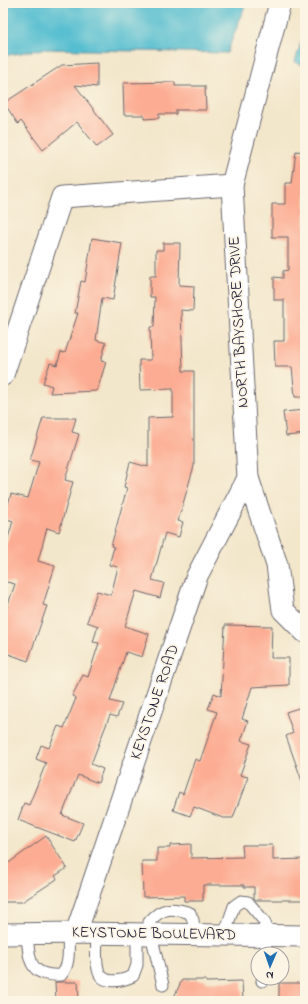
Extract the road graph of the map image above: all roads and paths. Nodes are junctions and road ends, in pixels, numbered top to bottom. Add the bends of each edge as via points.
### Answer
1 (280, 3) edge
2 (232, 185) junction
3 (3, 375) edge
4 (248, 478) junction
5 (305, 632) edge
6 (80, 933) junction
7 (3, 934) edge
8 (27, 934) junction
9 (144, 934) junction
10 (224, 935) junction
11 (305, 936) edge
12 (266, 945) edge
13 (163, 985) dead end

1 - 2 street, NORTH BAYSHORE DRIVE
2 - 3 street via 62,197
2 - 4 street, NORTH BAYSHORE DRIVE
4 - 5 street, NORTH BAYSHORE DRIVE via 277,565 283,610
4 - 6 street, KEYSTONE ROAD via 198,576
6 - 8 street, KEYSTONE BOULEVARD
6 - 8 lane via 65,971 61,975 50,976 34,968
6 - 9 street, KEYSTONE BOULEVARD
6 - 9 lane via 102,977 109,981 125,980 133,976
7 - 8 street, KEYSTONE BOULEVARD
9 - 10 street, KEYSTONE BOULEVARD
9 - 13 lane
10 - 12 street, KEYSTONE BOULEVARD
10 - 12 lane via 234,906 241,901 248,902 267,928
11 - 12 street, KEYSTONE BOULEVARD

